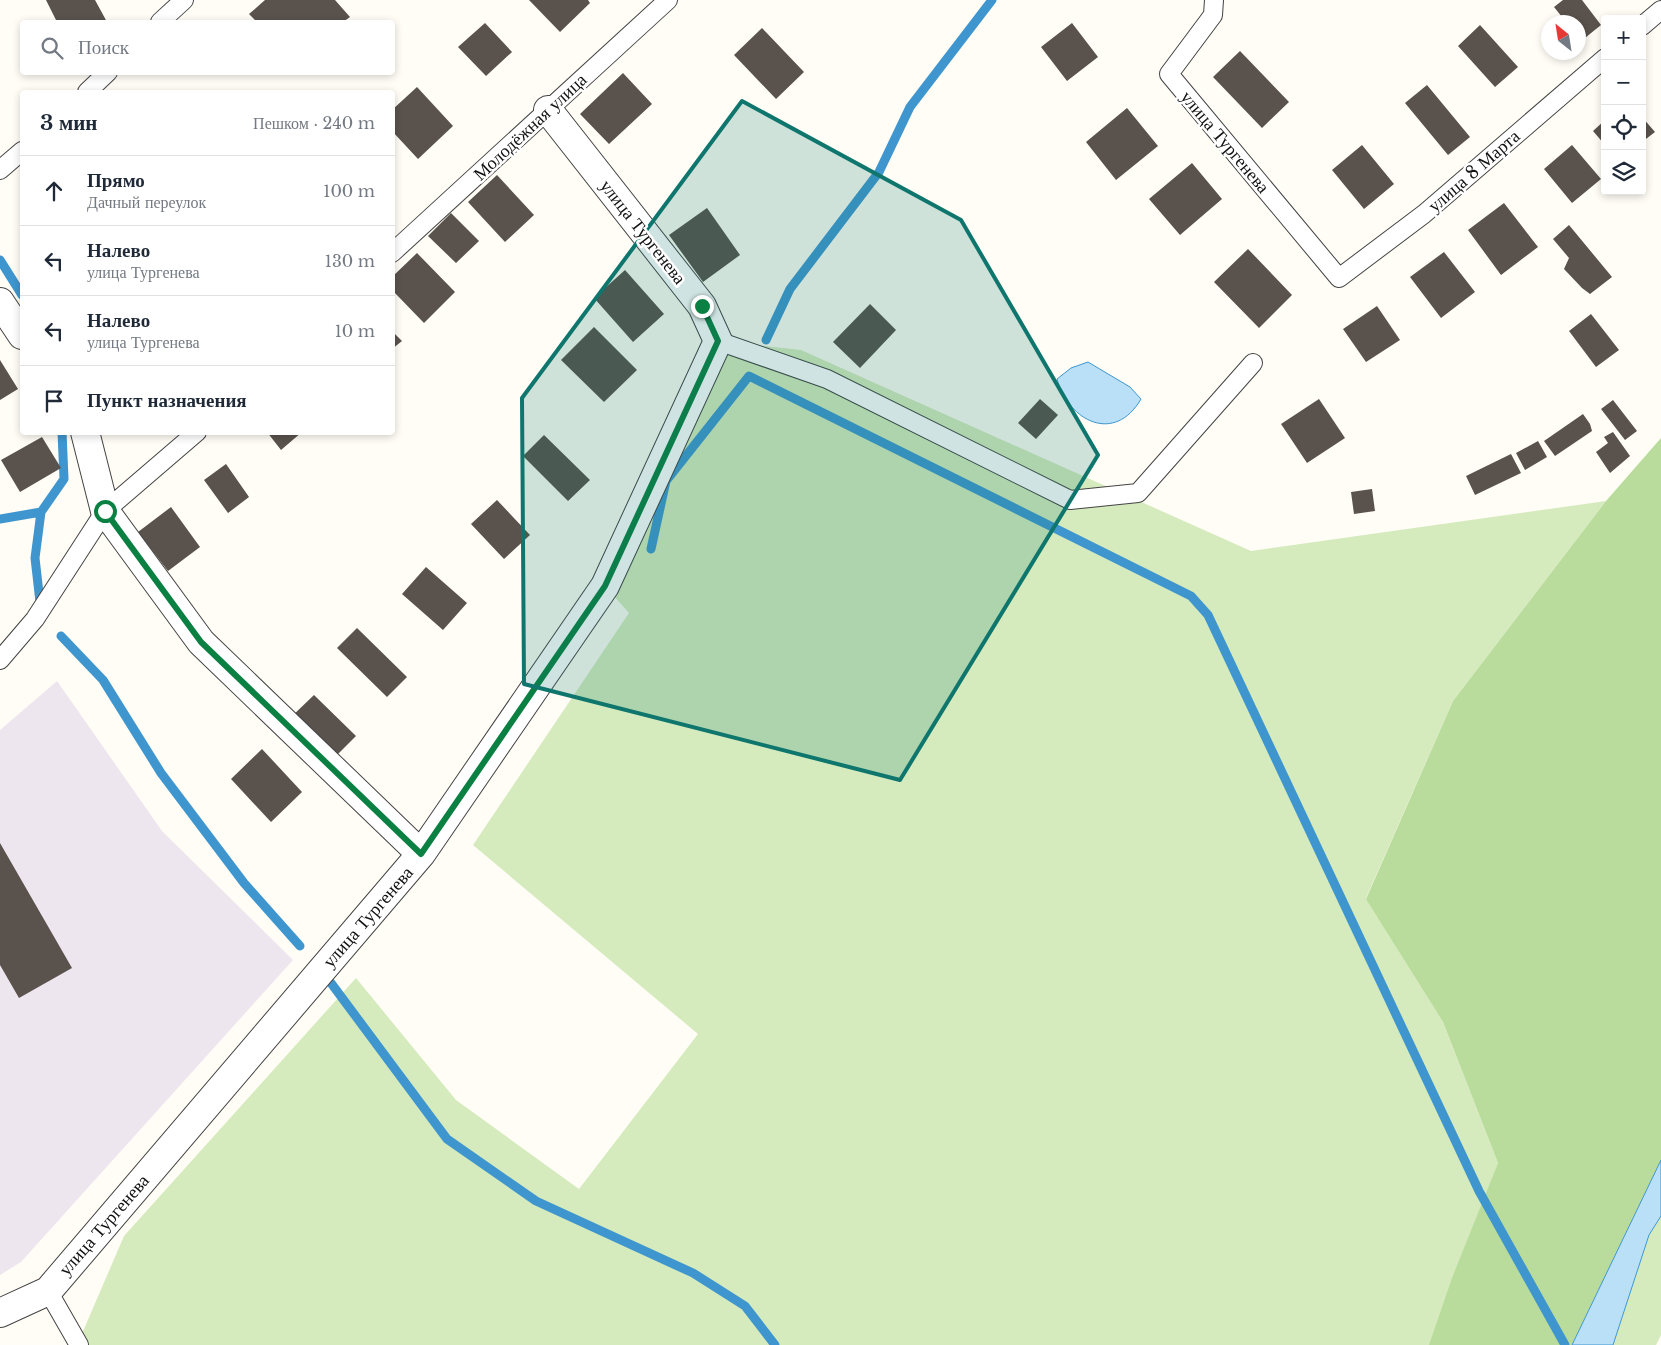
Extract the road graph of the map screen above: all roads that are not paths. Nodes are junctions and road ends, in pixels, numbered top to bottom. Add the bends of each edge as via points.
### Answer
1 (184, 0) edge
2 (668, 0) edge
3 (1214, 0) edge
4 (1661, 10) edge
5 (162, 20) edge
6 (1646, 23) edge
7 (1603, 60) edge
8 (105, 75) edge
9 (89, 90) edge
10 (548, 110) junction
11 (20, 152) edge
12 (0, 170) edge
13 (395, 250) edge
14 (1339, 278) joint
15 (0, 302) edge
16 (20, 332) edge
17 (718, 341) junction
18 (1253, 363) dead end
19 (86, 435) edge
20 (194, 435) edge
21 (105, 511) junction
22 (0, 660) edge
23 (421, 854) junction
24 (48, 1291) junction
25 (0, 1313) edge
26 (79, 1345) edge

1 - 5 lane
2 - 10 lane, Молодёжная улица
3 - 14 lane, улица Тургенева via 1213,15 1169,74
4 - 6 lane
7 - 14 lane, улица 8 Марта via 1424,214
8 - 9 lane
10 - 13 lane, Молодёжная улица
10 - 17 street, улица Тургенева via 702,306
11 - 12 lane
15 - 16 street
17 - 18 lane via 827,379 1070,500 1138,493
17 - 23 street, улица Тургенева via 605,586
19 - 21 street
20 - 21 lane
21 - 22 lane via 35,620
21 - 23 street via 201,642
23 - 24 street, улица Тургенева
24 - 25 street, улица Тургенева
24 - 26 lane

